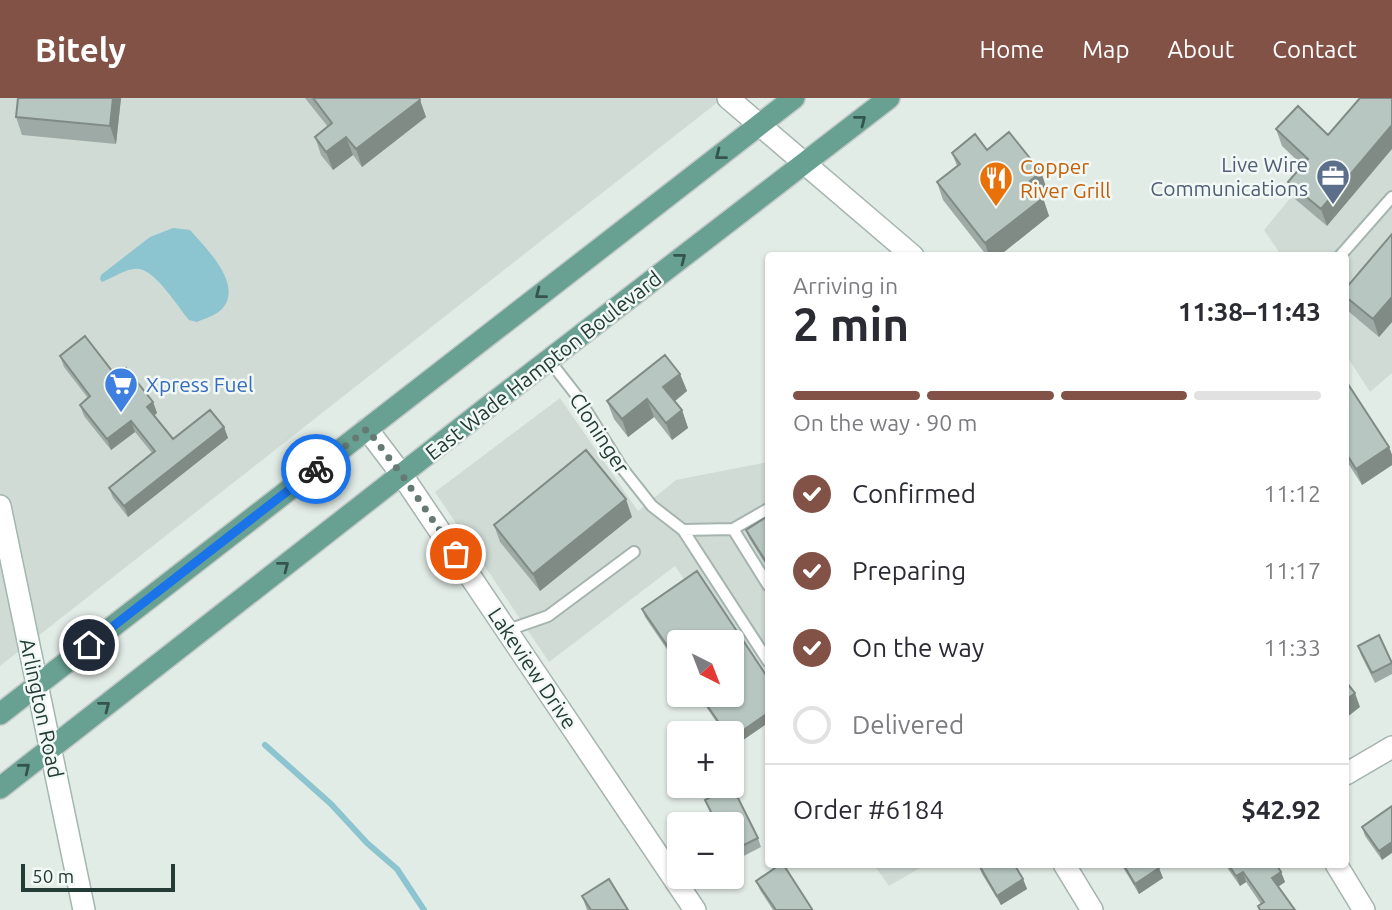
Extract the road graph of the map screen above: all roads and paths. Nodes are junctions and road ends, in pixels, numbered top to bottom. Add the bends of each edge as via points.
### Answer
1 (728, 98) edge
2 (794, 98) edge
3 (889, 98) edge
4 (758, 126) junction
5 (804, 164) junction
6 (1392, 197) edge
7 (908, 252) edge
8 (1344, 252) edge
9 (549, 360) junction
10 (367, 429) junction
11 (402, 475) junction
12 (0, 506) edge
13 (765, 512) edge
14 (733, 529) junction
15 (683, 530) junction
16 (634, 552) dead end
17 (765, 580) edge
18 (508, 629) junction
19 (765, 656) edge
20 (38, 685) junction
21 (0, 714) edge
22 (1392, 747) edge
23 (51, 748) junction
24 (1349, 772) edge
25 (0, 789) edge
26 (1066, 868) edge
27 (1338, 868) edge
28 (84, 910) edge
29 (695, 910) edge
30 (1092, 910) edge
31 (1364, 910) edge

1 - 4 street
2 - 4 main road
5 -> 3 main road, East Wade Hampton Boulevard
4 - 5 street
4 -> 10 main road
5 - 7 street
9 -> 5 main road, East Wade Hampton Boulevard
6 - 8 lane
9 - 11 main road, East Wade Hampton Boulevard
9 - 15 lane, Cloninger via 622,468 652,506
10 - 11 street, Lakeview Drive
10 - 20 main road
11 - 18 street, Lakeview Drive
23 -> 11 main road, East Wade Hampton Boulevard
12 - 20 street, Arlington Road
13 - 14 lane
14 - 15 lane
14 - 17 lane
15 - 19 lane, Cloninger
16 - 18 lane via 548,616
18 - 29 street, Lakeview Drive
20 - 21 main road
20 - 23 street, Arlington Road
22 - 24 street
25 -> 23 main road, East Wade Hampton Boulevard
23 - 28 street, Arlington Road
26 - 30 street
27 - 31 street

